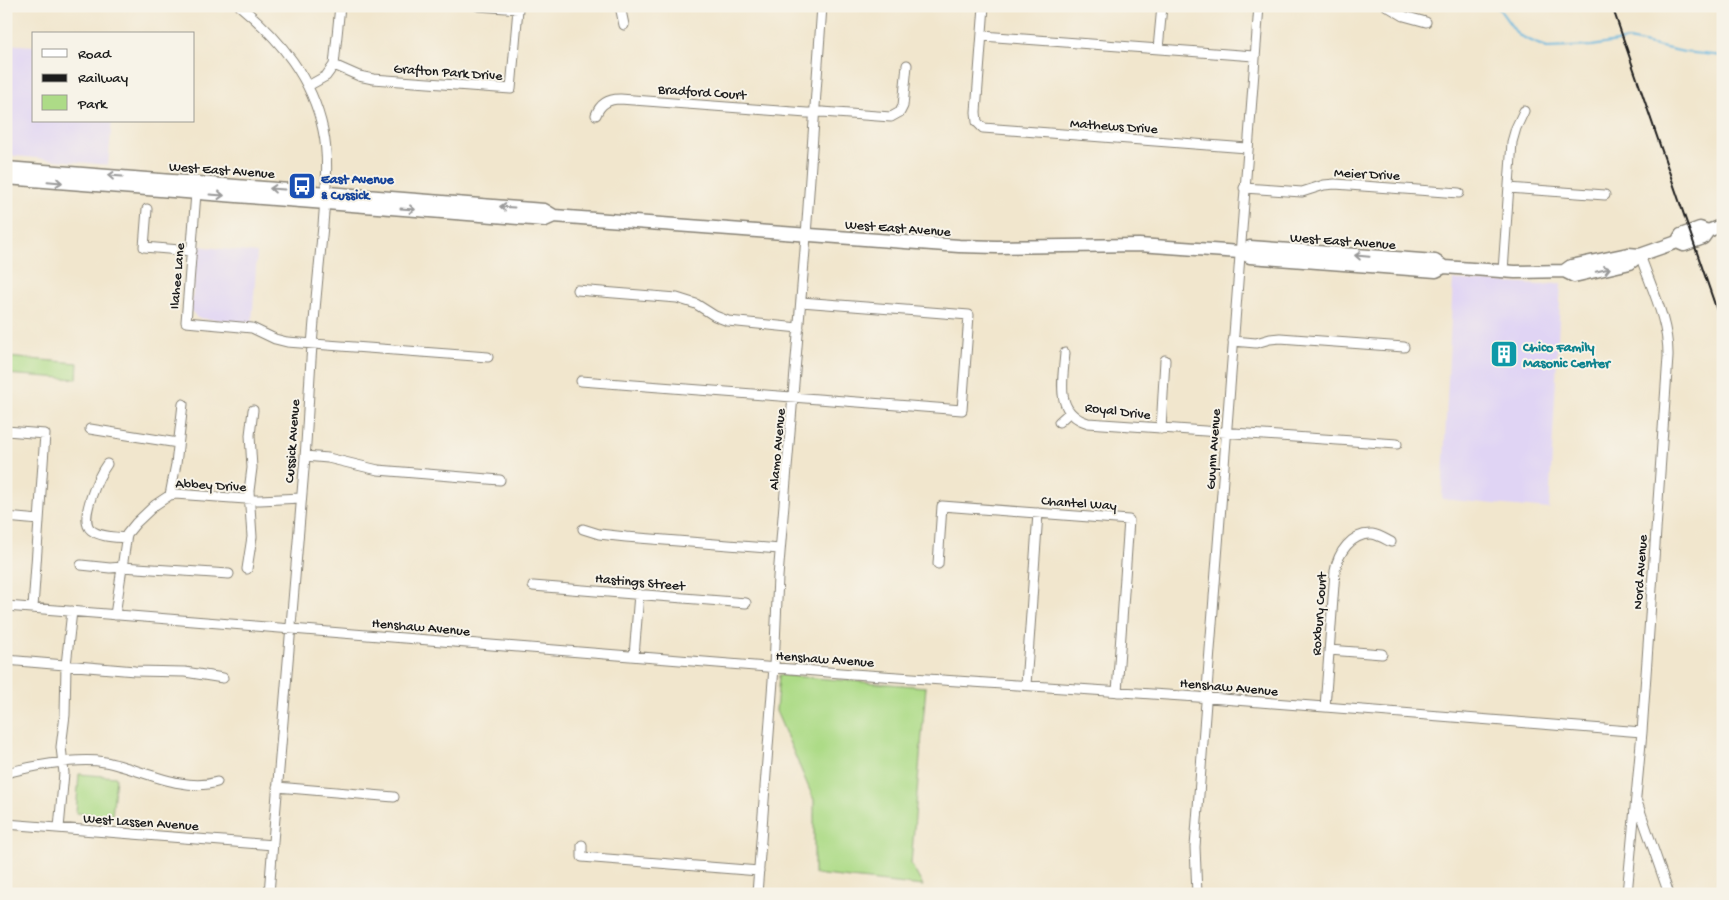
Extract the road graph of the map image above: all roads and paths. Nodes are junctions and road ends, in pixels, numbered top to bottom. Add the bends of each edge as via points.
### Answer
1 (240, 6) edge
2 (340, 6) edge
3 (478, 6) edge
4 (620, 6) edge
5 (822, 6) edge
6 (984, 6) edge
7 (1162, 6) edge
8 (1258, 6) edge
9 (1387, 6) edge
10 (1426, 22) dead end
11 (624, 25) dead end
12 (982, 36) junction
13 (1158, 49) junction
14 (1254, 56) junction
15 (907, 64) dead end
16 (334, 65) junction
17 (308, 86) junction
18 (1524, 112) dead end
19 (814, 113) junction
20 (596, 115) dead end
21 (1247, 148) junction
22 (6, 168) edge
23 (6, 178) edge
24 (1244, 188) junction
25 (1509, 188) junction
26 (196, 193) junction
27 (1459, 193) dead end
28 (1604, 195) dead end
29 (325, 198) junction
30 (147, 209) dead end
31 (1723, 225) edge
32 (806, 235) junction
33 (192, 251) junction
34 (1240, 252) junction
35 (1640, 255) junction
36 (1503, 271) junction
37 (577, 290) dead end
38 (801, 302) junction
39 (799, 328) junction
40 (1233, 341) junction
41 (312, 343) junction
42 (1404, 347) dead end
43 (1065, 353) dead end
44 (488, 357) dead end
45 (1166, 360) dead end
46 (581, 381) dead end
47 (794, 398) junction
48 (183, 404) dead end
49 (253, 410) dead end
50 (1070, 412) junction
51 (1059, 422) dead end
52 (90, 428) dead end
53 (1161, 429) junction
54 (6, 431) edge
55 (1226, 433) junction
56 (178, 443) junction
57 (1397, 444) dead end
58 (305, 456) junction
59 (107, 464) dead end
60 (500, 480) dead end
61 (170, 495) junction
62 (301, 498) junction
63 (250, 499) junction
64 (1038, 513) junction
65 (6, 517) edge
66 (39, 520) junction
67 (583, 530) dead end
68 (126, 538) junction
69 (1391, 542) dead end
70 (780, 549) junction
71 (938, 564) dead end
72 (82, 565) dead end
73 (122, 567) junction
74 (247, 569) dead end
75 (229, 574) dead end
76 (532, 586) dead end
77 (639, 594) junction
78 (746, 603) dead end
79 (6, 606) edge
80 (33, 608) junction
81 (72, 611) junction
82 (115, 615) junction
83 (290, 629) junction
84 (1329, 650) junction
85 (1382, 654) dead end
86 (634, 656) junction
87 (6, 660) edge
88 (66, 665) junction
89 (774, 667) junction
90 (223, 678) dead end
91 (1026, 685) junction
92 (1117, 692) junction
93 (1207, 698) junction
94 (1325, 707) junction
95 (1642, 732) junction
96 (63, 763) junction
97 (6, 773) edge
98 (217, 782) dead end
99 (277, 787) junction
100 (394, 797) dead end
101 (1636, 799) junction
102 (6, 824) edge
103 (60, 828) junction
104 (273, 845) junction
105 (582, 845) dead end
106 (759, 871) junction
107 (269, 894) edge
108 (757, 894) edge
109 (1197, 894) edge
110 (1627, 894) edge
111 (1669, 894) edge

1 - 17 street, Cussick Avenue via 283,47
2 - 16 street
3 - 16 street, Grafton Park Drive via 518,10 511,90 373,79
4 - 11 street
5 - 19 street, Alamo Avenue
6 - 12 street
7 - 13 street
8 - 14 street, Guynn Avenue
9 - 10 street via 1404,16
12 - 13 street
12 - 21 street, Mathews Drive via 976,112 977,122 983,128
13 - 14 street
14 - 21 street, Guynn Avenue
15 - 19 street, Bradford Court via 904,102 900,112 894,116
16 - 17 street via 326,76
17 - 29 street, Cussick Avenue via 324,136
18 - 25 street via 1514,136
19 - 20 street, Bradford Court via 620,99 605,102
19 - 32 street, Alamo Avenue
21 - 24 street, Guynn Avenue
29 -> 22 main road, West East Avenue
23 -> 26 main road, West East Avenue
24 - 27 street, Meier Drive via 1302,192 1324,185 1342,184
24 - 34 street, Guynn Avenue
25 - 28 street
25 - 36 street
26 -> 29 main road, West East Avenue
26 - 33 street, Ilahee Lane
29 - 32 main road, West East Avenue via 544,210 554,216
29 - 41 street, Cussick Avenue
30 - 33 street via 144,247
31 - 35 main road, West East Avenue via 1684,245 1677,242
32 - 34 main road, West East Avenue via 979,247 1139,245
32 - 38 street, Alamo Avenue
33 - 41 street, Ilahee Lane via 186,322 244,327 281,341
34 - 36 main road, West East Avenue via 1250,247 1435,262 1444,267
34 - 40 street, Guynn Avenue
35 - 36 main road, West East Avenue via 1628,254 1571,266 1564,271
35 - 95 street, Nord Avenue via 1664,324 1668,350
37 - 39 street via 677,298 728,321
38 - 39 street, Alamo Avenue
38 - 47 street via 969,315 962,410
39 - 47 street, Alamo Avenue
40 - 42 street via 1256,343 1280,338
40 - 55 street, Guynn Avenue
41 - 44 street
41 - 58 street, Cussick Avenue
43 - 50 street, Royal Drive via 1062,396
45 - 53 street
46 - 47 street
47 - 70 street, Alamo Avenue
48 - 56 street
49 - 63 street
50 - 51 street
50 - 53 street, Royal Drive via 1088,423
52 - 56 street
53 - 55 street, Royal Drive
54 - 66 street via 46,434
55 - 57 street, Royal Drive
55 - 93 street, Guynn Avenue
56 - 61 street
58 - 60 street via 378,470
58 - 62 street, Cussick Avenue
59 - 68 street via 96,483 87,524 97,533
61 - 63 street, Abbey Drive
61 - 68 street, Abbey Drive via 136,523
62 - 63 street, Abbey Drive
62 - 83 street, Cussick Avenue
63 - 74 street via 252,537
64 - 71 street, Chantel Way via 942,506
64 - 91 street
64 - 92 street, Chantel Way via 1129,520
65 - 66 street
66 - 80 street
67 - 70 street via 626,537
68 - 73 street, Abbey Drive
69 - 84 street, Roxbury Court via 1368,534 1355,539 1340,553 1335,571
70 - 89 street, Alamo Avenue
72 - 73 street
73 - 75 street
73 - 82 street, Abbey Drive
76 - 77 street, Hastings Street
77 - 78 street, Hastings Street
77 - 86 street
79 - 80 street, Henshaw Avenue
80 - 81 street, Henshaw Avenue
81 - 82 street, Henshaw Avenue
81 - 88 street
82 - 83 street, Henshaw Avenue
83 - 86 street, Henshaw Avenue
83 - 99 street, Cussick Avenue
84 - 85 street
84 - 94 street, Roxbury Court
86 - 89 street, Henshaw Avenue
87 - 88 street
88 - 90 street via 185,672
88 - 96 street
89 - 91 street, Henshaw Avenue
89 - 106 street, Alamo Avenue
91 - 92 street, Henshaw Avenue
92 - 93 street, Henshaw Avenue
93 - 94 street, Henshaw Avenue
93 - 109 street, Guynn Avenue via 1195,847
94 - 95 street, Henshaw Avenue
95 - 101 street, Nord Avenue
96 - 97 street
96 - 98 street via 100,761 175,782
96 - 103 street
99 - 100 street
99 - 104 street, Cussick Avenue
101 - 110 street, Nord Avenue
101 - 111 street
102 - 103 street, West Lassen Avenue
103 - 104 street, West Lassen Avenue
104 - 107 street, Cussick Avenue
105 - 106 street via 582,857
106 - 108 street, Alamo Avenue

